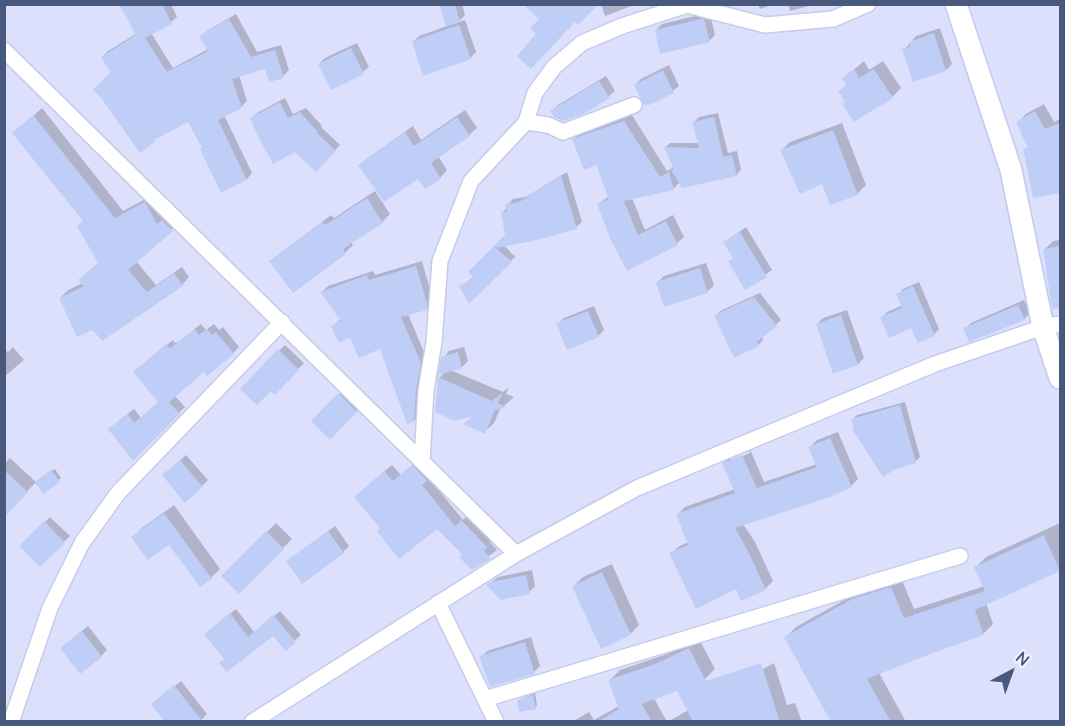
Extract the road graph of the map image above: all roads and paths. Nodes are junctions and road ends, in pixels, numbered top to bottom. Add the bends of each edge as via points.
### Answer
1 (868, 4) edge
2 (956, 4) edge
3 (4, 50) edge
4 (634, 105) dead end
5 (526, 122) junction
6 (282, 322) junction
7 (1052, 325) edge
8 (1060, 378) edge
9 (422, 461) junction
10 (516, 554) junction
11 (960, 556) dead end
12 (438, 603) junction
13 (485, 699) junction
14 (11, 722) edge
15 (252, 722) edge
16 (496, 722) edge

1 - 5 street via 833,20 765,25 687,5 622,26 582,43 554,67 535,93
2 - 7 street via 1011,170
3 - 6 street
4 - 5 street via 563,132
5 - 9 street via 471,181 440,261
6 - 9 street
6 - 14 street via 118,493 82,543 50,608
7 - 8 street
7 - 10 street via 935,364 637,488
9 - 10 street
10 - 12 street
11 - 13 street
12 - 13 street
12 - 15 street
13 - 16 street

